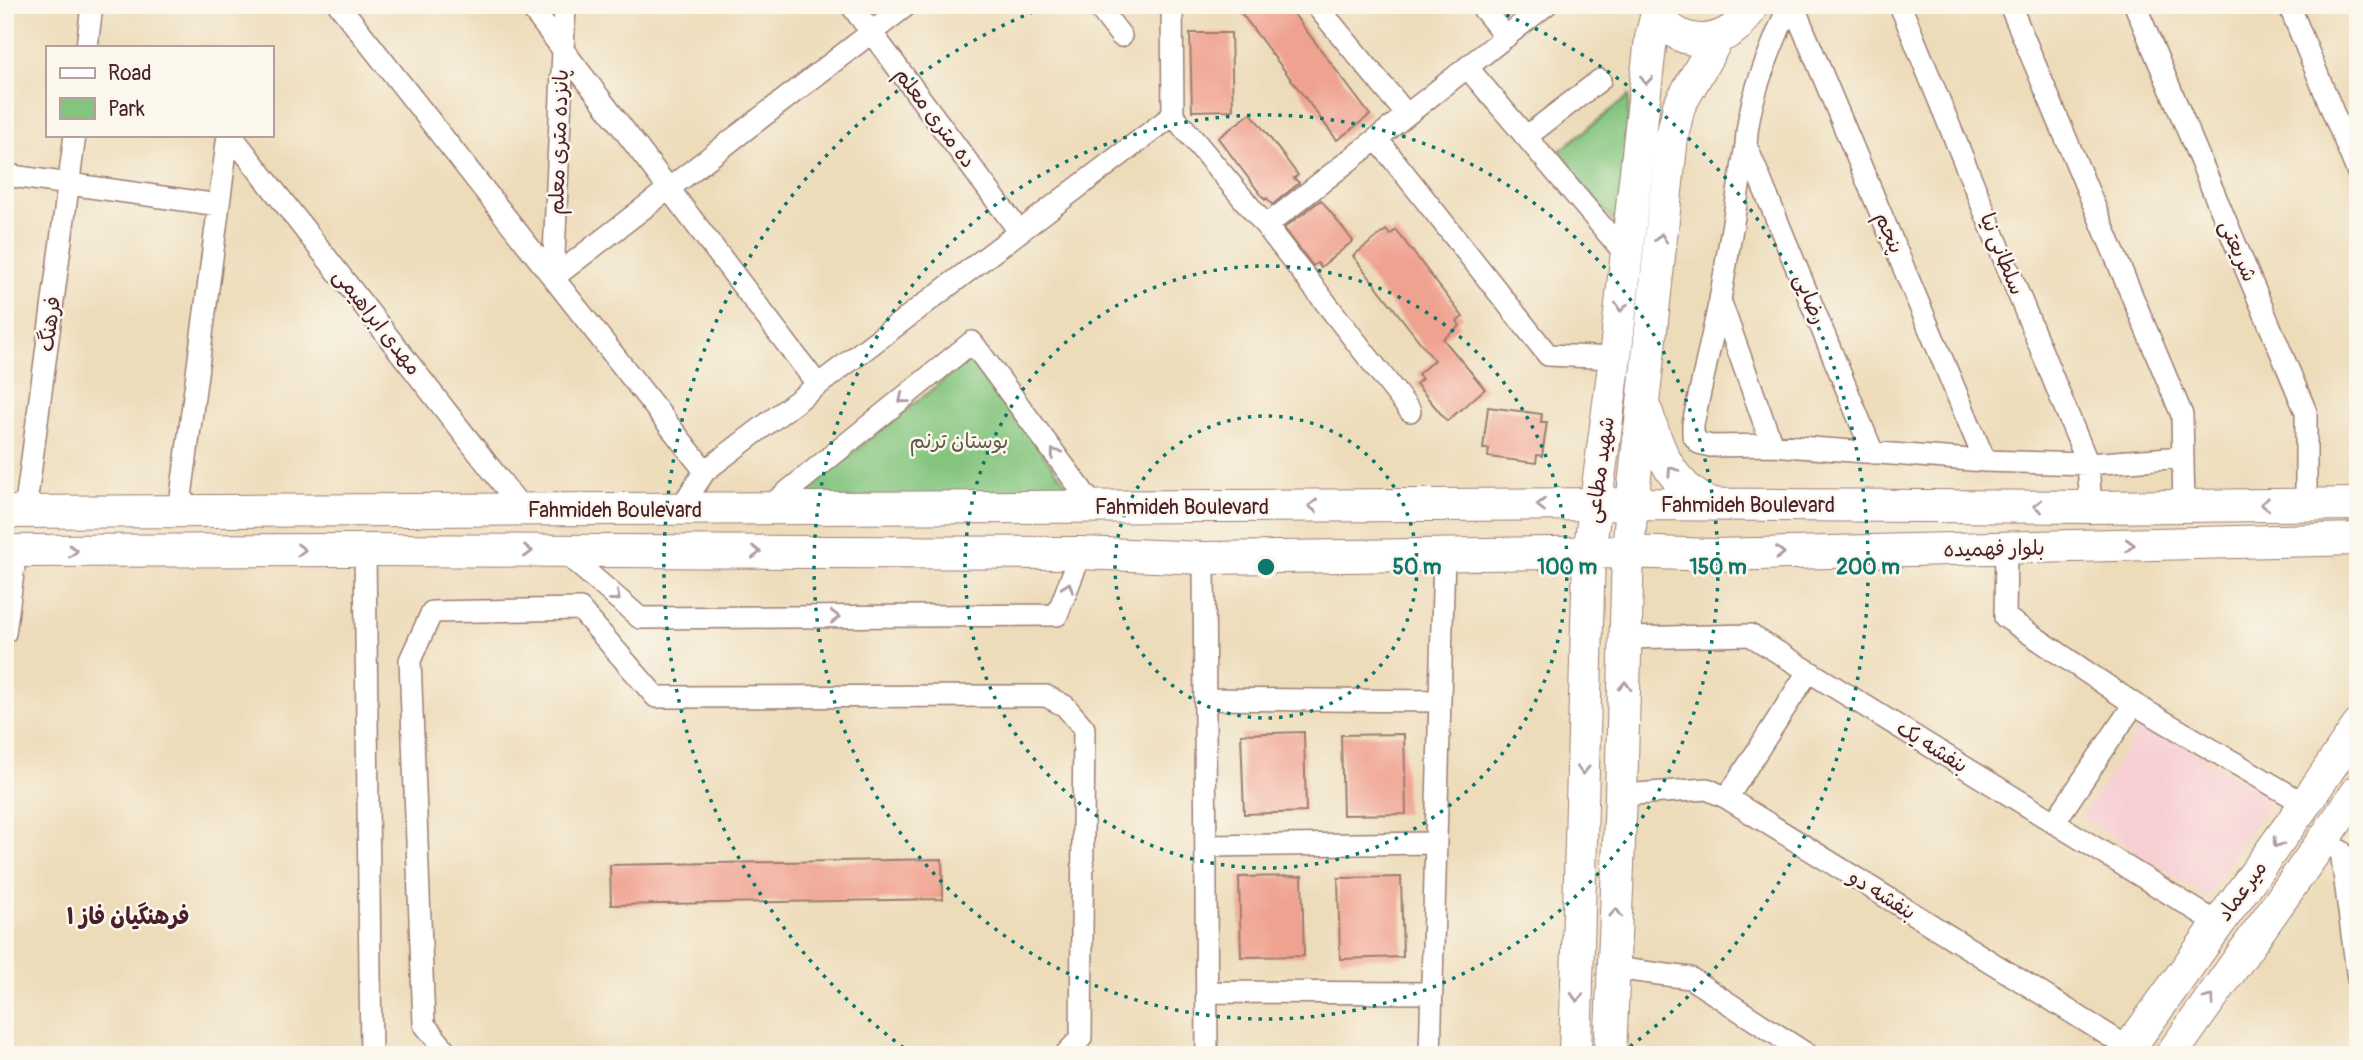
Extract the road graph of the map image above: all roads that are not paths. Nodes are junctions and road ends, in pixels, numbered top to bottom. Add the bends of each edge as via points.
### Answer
1 (92, 5) edge
2 (339, 5) edge
3 (529, 5) edge
4 (565, 5) edge
5 (851, 5) edge
6 (907, 5) edge
7 (1097, 5) edge
8 (1316, 5) edge
9 (1480, 5) edge
10 (1546, 5) edge
11 (1777, 5) edge
12 (1791, 5) edge
13 (1900, 5) edge
14 (2010, 5) edge
15 (2135, 5) edge
16 (2289, 5) edge
17 (1171, 6) edge
18 (1656, 9) edge
19 (1750, 11) edge
20 (872, 33) junction
21 (1121, 36) dead end
22 (1506, 37) junction
23 (1717, 38) junction
24 (87, 46) edge
25 (563, 50) junction
26 (1467, 67) junction
27 (1600, 80) dead end
28 (1407, 114) junction
29 (1172, 115) junction
30 (75, 136) edge
31 (230, 136) edge
32 (231, 136) edge
33 (1526, 137) junction
34 (1377, 139) junction
35 (1746, 145) junction
36 (2358, 173) edge
37 (5, 175) edge
38 (69, 185) junction
39 (669, 189) junction
40 (219, 205) junction
41 (1266, 226) junction
42 (1019, 232) junction
43 (1627, 256) junction
44 (553, 278) junction
45 (1720, 300) junction
46 (1615, 358) junction
47 (818, 385) junction
48 (1644, 404) junction
49 (1410, 411) dead end
50 (1772, 445) junction
51 (1873, 453) junction
52 (2183, 457) junction
53 (1985, 461) junction
54 (2088, 464) junction
55 (705, 471) junction
56 (1632, 504) junction
57 (2306, 504) junction
58 (2358, 504) edge
59 (1594, 505) junction
60 (1727, 505) junction
61 (2184, 506) junction
62 (2091, 507) junction
63 (1096, 508) junction
64 (766, 509) junction
65 (523, 510) junction
66 (679, 510) junction
67 (15, 512) edge
68 (179, 512) junction
69 (2358, 539) edge
70 (2006, 548) junction
71 (365, 550) junction
72 (11, 551) edge
73 (564, 552) junction
74 (1628, 552) junction
75 (1081, 553) junction
76 (1589, 554) junction
77 (1444, 555) junction
78 (1204, 558) junction
79 (5, 633) edge
80 (1627, 638) junction
81 (1808, 671) junction
82 (1205, 699) junction
83 (1440, 701) junction
84 (2134, 705) junction
85 (2358, 726) edge
86 (2328, 770) junction
87 (2358, 790) edge
88 (1621, 794) junction
89 (1727, 798) junction
90 (2305, 804) junction
91 (2054, 823) junction
92 (1436, 842) junction
93 (1206, 846) junction
94 (2341, 847) edge
95 (2218, 924) junction
96 (1613, 968) junction
97 (2358, 979) edge
98 (1207, 992) junction
99 (1431, 993) junction
100 (2127, 1051) edge
101 (371, 1055) edge
102 (449, 1055) edge
103 (1065, 1055) edge
104 (1207, 1055) edge
105 (1430, 1055) edge
106 (1575, 1055) edge
107 (1611, 1055) edge
108 (1808, 1055) edge
109 (2171, 1055) edge

1 - 24 street
2 - 44 street
3 - 25 street
4 - 25 street, پانزده متری معلم
5 - 20 street, ده متری معلم
6 - 20 street
7 - 21 street
8 - 28 street
9 - 22 street
10 - 22 street
11 - 19 street
12 - 35 street via 1755,94
12 - 53 street, پنجم
13 - 54 street, سلطانی نیا
14 - 52 street via 2182,415
15 - 57 street, شریعتی via 2306,412
16 - 36 street
17 - 29 street
18 - 23 street via 1676,33 1689,39
18 -> 43 street, شهید مطاعی
19 - 23 street via 1740,26
20 - 39 street
20 - 42 street, ده متری معلم
22 - 26 street
48 -> 23 street, شهید مطاعی via 1672,137 1679,106
25 - 39 street
25 - 44 street, پانزده متری معلم
26 - 28 street
26 - 33 street
27 - 33 street
28 - 34 street
29 - 41 street
29 - 42 street
30 - 38 street, فرهنگ
31 - 40 street
32 - 65 street, مهدی ابراهیمی
33 - 43 street
34 - 41 street
34 - 46 street via 1548,355
35 - 45 street
35 - 51 street, رضایی
37 - 38 street
38 - 40 street
38 - 67 street, فرهنگ
39 - 44 street
39 - 47 street
40 - 68 street
41 - 49 street
42 - 47 street
43 -> 46 street, شهید مطاعی
44 - 55 street
45 - 50 street
45 - 50 street via 1693,435 1699,443 1712,446
46 - 59 street, شهید مطاعی
47 - 55 street
48 - 56 street, شهید مطاعی
60 -> 48 street via 1707,504 1677,480 1660,450
50 - 51 street
51 - 53 street
52 - 54 street
52 - 61 street
53 - 54 street
54 - 62 street, سلطانی نیا
55 - 66 street
56 - 59 street, Fahmideh Boulevard
56 - 60 street, Fahmideh Boulevard
56 - 74 street, شهید مطاعی
57 - 58 street, Fahmideh Boulevard
57 -> 61 street, Fahmideh Boulevard
59 -> 63 street, Fahmideh Boulevard
59 - 76 street, شهید مطاعی
62 -> 60 street, Fahmideh Boulevard
61 - 62 street, Fahmideh Boulevard
63 - 64 street, Fahmideh Boulevard
63 -> 64 street via 972,342
64 - 66 street, Fahmideh Boulevard
65 - 66 street, Fahmideh Boulevard
65 - 68 street, Fahmideh Boulevard
67 - 68 street, Fahmideh Boulevard
70 -> 69 street, بلوار فهمیده
74 -> 70 street, بلوار فهمیده via 1713,555
70 - 84 street via 2005,617
72 -> 71 street, Fahmideh Boulevard
71 -> 73 street, Fahmideh Boulevard
71 - 101 street
72 - 79 street
73 -> 75 street, Fahmideh Boulevard
73 -> 75 street via 640,618 1058,615
74 - 76 street, بلوار فهمیده
74 - 80 street, شهید مطاعی
75 - 78 street, Fahmideh Boulevard
76 - 77 street, Fahmideh Boulevard
76 -> 106 street, شهید مطاعی
77 - 78 street, Fahmideh Boulevard
77 - 83 street
78 - 82 street
80 - 81 street, بنفشه یک via 1750,635
88 -> 80 street, شهید مطاعی
81 - 89 street
81 - 91 street, بنفشه یک
82 - 83 street
82 - 93 street
83 - 92 street
84 - 90 street
84 - 91 street
85 - 86 street, میرعماد
86 - 87 street
86 - 90 street, میرعماد
87 - 94 street, میرعماد
88 - 89 street, بنفشه دو via 1707,789
96 -> 88 street, شهید مطاعی
89 - 100 street, بنفشه دو
90 -> 95 street, میرعماد
91 - 95 street, بنفشه یک
92 - 93 street
92 - 99 street
93 - 98 street
94 - 97 street
109 -> 94 street, میرعماد
95 - 100 street, میرعماد
96 - 107 street, شهید مطاعی
96 - 108 street via 1690,978
98 - 99 street
98 - 104 street
99 - 105 street
102 - 103 street via 424,1024 410,660 432,612 580,609 656,697 1046,696 1065,706 1084,728 1081,1038

